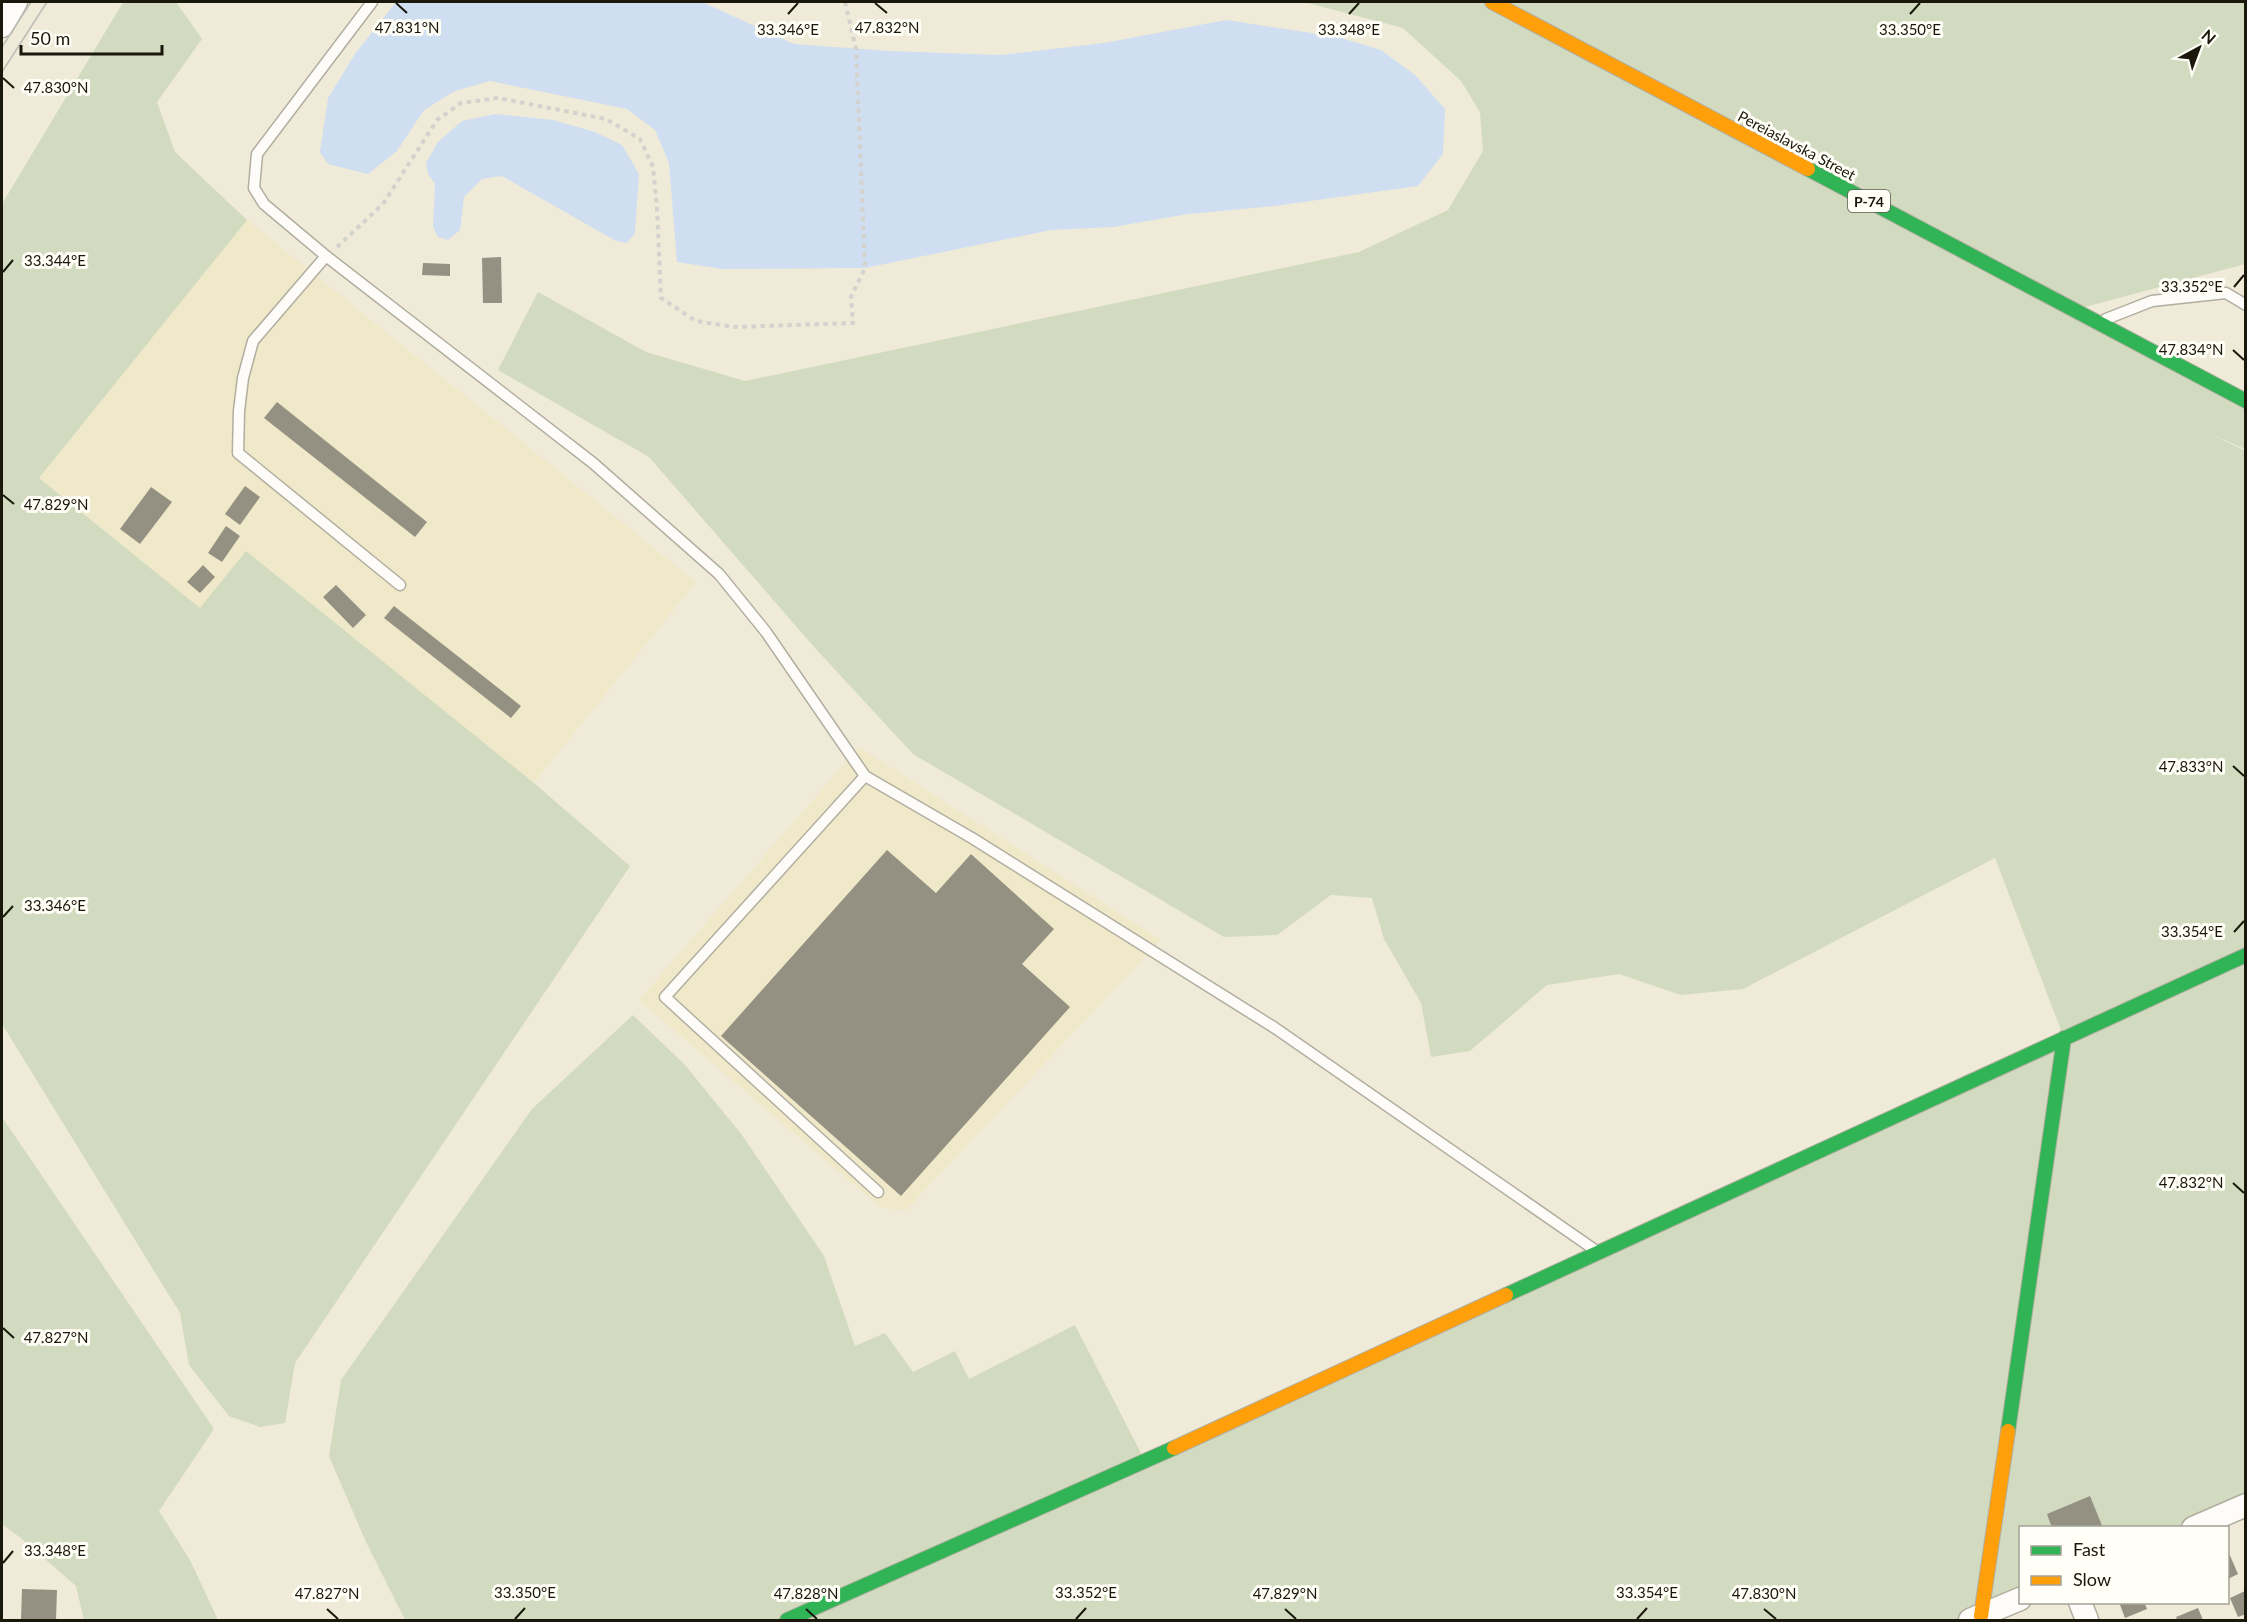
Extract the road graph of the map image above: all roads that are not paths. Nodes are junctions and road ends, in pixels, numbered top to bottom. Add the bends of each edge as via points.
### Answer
1 (16, 2) edge
2 (372, 2) edge
3 (1492, 2) edge
4 (2, 26) edge
5 (326, 256) junction
6 (2246, 305) edge
7 (2097, 322) junction
8 (2246, 400) edge
9 (400, 585) dead end
10 (865, 776) junction
11 (2246, 954) edge
12 (2064, 1038) junction
13 (878, 1192) dead end
14 (1598, 1252) junction
15 (2246, 1505) edge
16 (2195, 1526) edge
17 (2019, 1599) edge
18 (2081, 1604) edge
19 (1975, 1618) edge
20 (787, 1620) edge
21 (2087, 1620) edge

1 - 4 street
2 - 5 lane via 257,154 254,188 264,204
3 - 7 street, Pereiaslavska Street / Р-74
5 - 9 lane via 253,341 243,378 238,453
5 - 10 lane via 593,463 719,574 766,632
6 - 7 lane via 2226,293 2152,301
7 - 8 street, Pereiaslavska Street / Р-74
10 - 13 lane via 665,997
10 - 14 lane via 972,838 1275,1028
11 - 12 street
12 - 14 street
12 - 19 street
14 - 20 street via 1145,1461
15 - 16 street
17 - 19 street
18 - 21 street

